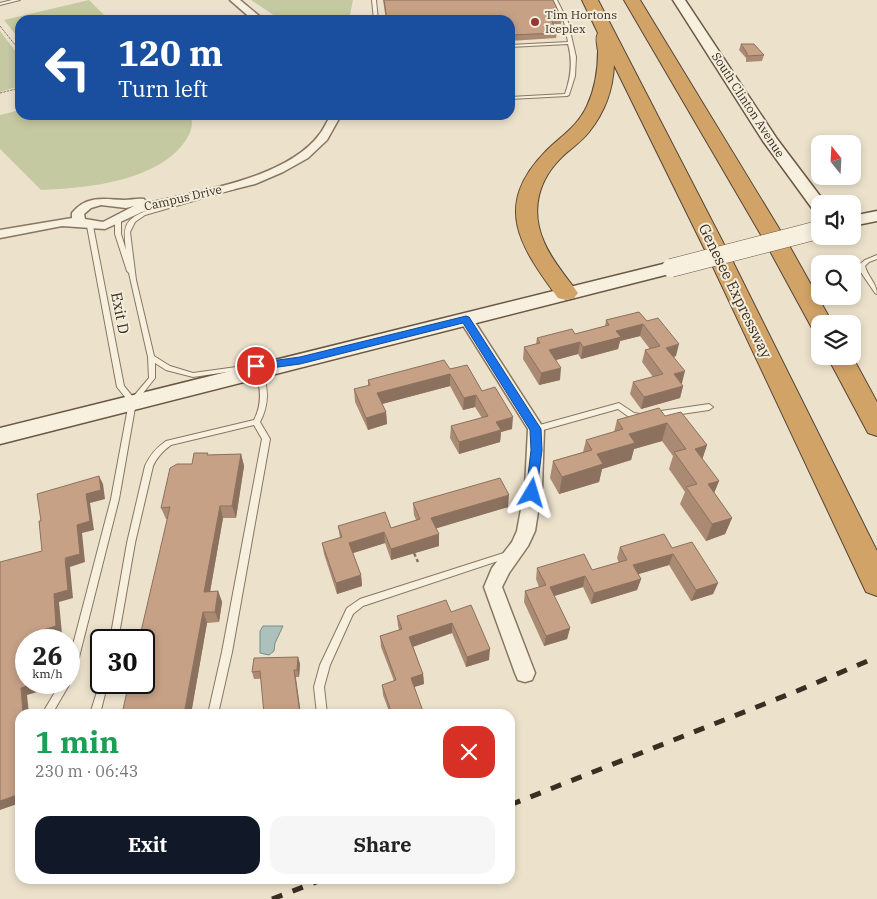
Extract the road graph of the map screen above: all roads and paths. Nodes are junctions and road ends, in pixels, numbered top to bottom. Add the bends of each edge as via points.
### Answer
1 (18, 0) edge
2 (234, 0) edge
3 (374, 0) edge
4 (555, 0) edge
5 (590, 0) edge
6 (632, 0) edge
7 (679, 0) edge
8 (0, 4) edge
9 (253, 15) edge
10 (376, 15) edge
11 (601, 22) junction
12 (0, 26) edge
13 (570, 44) junction
14 (15, 45) edge
15 (515, 46) edge
16 (15, 89) edge
17 (0, 93) edge
18 (515, 98) edge
19 (334, 120) edge
20 (248, 182) junction
21 (811, 195) edge
22 (80, 211) junction
23 (119, 213) junction
24 (877, 216) edge
25 (861, 219) edge
26 (87, 225) junction
27 (811, 232) edge
28 (0, 233) edge
29 (877, 256) edge
30 (133, 280) junction
31 (877, 292) edge
32 (566, 293) junction
33 (816, 315) edge
34 (466, 319) junction
35 (151, 357) junction
36 (844, 365) edge
37 (257, 369) junction
38 (133, 402) junction
39 (709, 407) dead end
40 (256, 422) junction
41 (877, 426) edge
42 (536, 429) junction
43 (0, 436) edge
44 (414, 554) edge
45 (512, 554) junction
46 (418, 562) dead end
47 (877, 583) edge
48 (116, 629) edge
49 (80, 634) edge
50 (525, 673) dead end
51 (59, 694) edge
52 (101, 694) edge
53 (51, 709) edge
54 (96, 709) edge
55 (214, 709) edge
56 (321, 709) edge

1 - 8 lane
2 - 9 street
3 - 10 lane
4 - 13 lane via 566,22
5 - 11 highway, Genesee Expressway
6 - 33 highway
7 - 21 street, South Clinton Avenue via 770,142
11 - 32 highway via 606,60 603,92 581,131 551,156 536,174 524,203 531,240
11 - 47 highway, Genesee Expressway via 717,252
12 - 14 path
13 - 15 lane
13 - 18 lane via 575,74 567,96
16 - 17 path
19 - 20 street, Campus Drive via 331,129 313,148 282,170
20 - 23 street, Campus Drive
20 - 30 lane via 151,211 129,224 127,232
22 - 23 street via 87,205 109,200
22 - 26 street via 78,218
22 - 28 street
23 - 26 street, Campus Drive via 105,225
23 - 30 lane via 118,234
24 - 25 street
26 - 28 street via 64,223
26 - 38 lane, Exit D via 121,387
27 - 32 street, bridge
29 - 31 lane via 862,265
30 - 35 lane
32 - 34 street
34 - 37 street
34 - 42 street
35 - 37 lane via 168,368 193,375
35 - 38 lane via 152,378
36 - 41 highway
37 - 38 street
37 - 40 lane via 265,402
38 - 43 street
38 - 49 lane via 115,499
39 - 42 lane via 644,417 632,415 618,406
40 - 48 lane via 168,443 154,456 131,543
40 - 55 lane via 266,439
42 - 45 street via 529,511 522,541
44 - 46 path
45 - 50 street via 500,567 493,586
45 - 56 lane via 360,603 350,611 325,665 319,687
51 - 53 lane
52 - 54 lane

